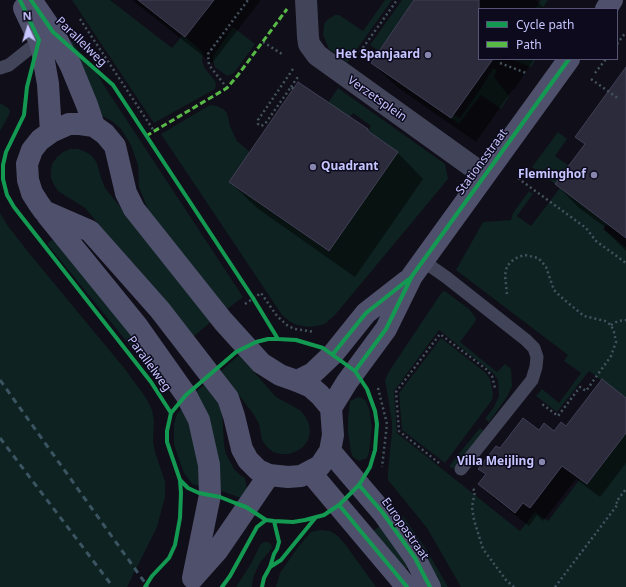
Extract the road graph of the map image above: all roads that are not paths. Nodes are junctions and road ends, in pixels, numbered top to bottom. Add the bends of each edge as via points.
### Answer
1 (20, 0) edge
2 (31, 0) edge
3 (306, 0) edge
4 (46, 36) junction
5 (568, 60) edge
6 (0, 68) edge
7 (94, 126) junction
8 (51, 132) junction
9 (484, 175) junction
10 (44, 211) junction
11 (418, 269) junction
12 (297, 381) junction
13 (331, 408) junction
14 (330, 451) junction
15 (310, 472) junction
16 (458, 472) road end
17 (268, 474) junction
18 (190, 583) edge
19 (407, 587) edge
20 (430, 587) edge

1 - 4 street, Parallelweg
2 - 4 street, Parallelweg
3 - 9 street, Verzetsplein via 309,44 317,55
4 - 6 lane via 9,65
4 - 7 street, Parallelweg via 71,66
4 - 8 street, Parallelweg
5 - 9 street, Stationsstraat
7 - 8 street, Parallelweg via 69,124
7 - 12 street via 115,146 126,193 134,208 218,315 261,363 280,375
8 - 10 street, Parallelweg via 32,150 27,164 32,193
9 - 11 street, Stationsstraat
10 - 17 street via 90,231 160,310 228,398 242,449 248,460 258,470
10 - 18 street, Parallelweg via 138,327 186,395 199,420 209,465 210,495
11 - 12 street, Stationsstraat via 366,313 333,354 313,373
11 - 13 street, Stationsstraat via 386,329
11 - 16 lane via 446,277 526,340 534,348 537,357 532,380
12 - 13 street via 315,391
13 - 14 street via 333,435
14 - 15 street via 320,466
14 - 20 street, Europastraat via 383,513 415,558
15 - 17 street via 288,477
15 - 19 street
17 - 18 street via 217,551

